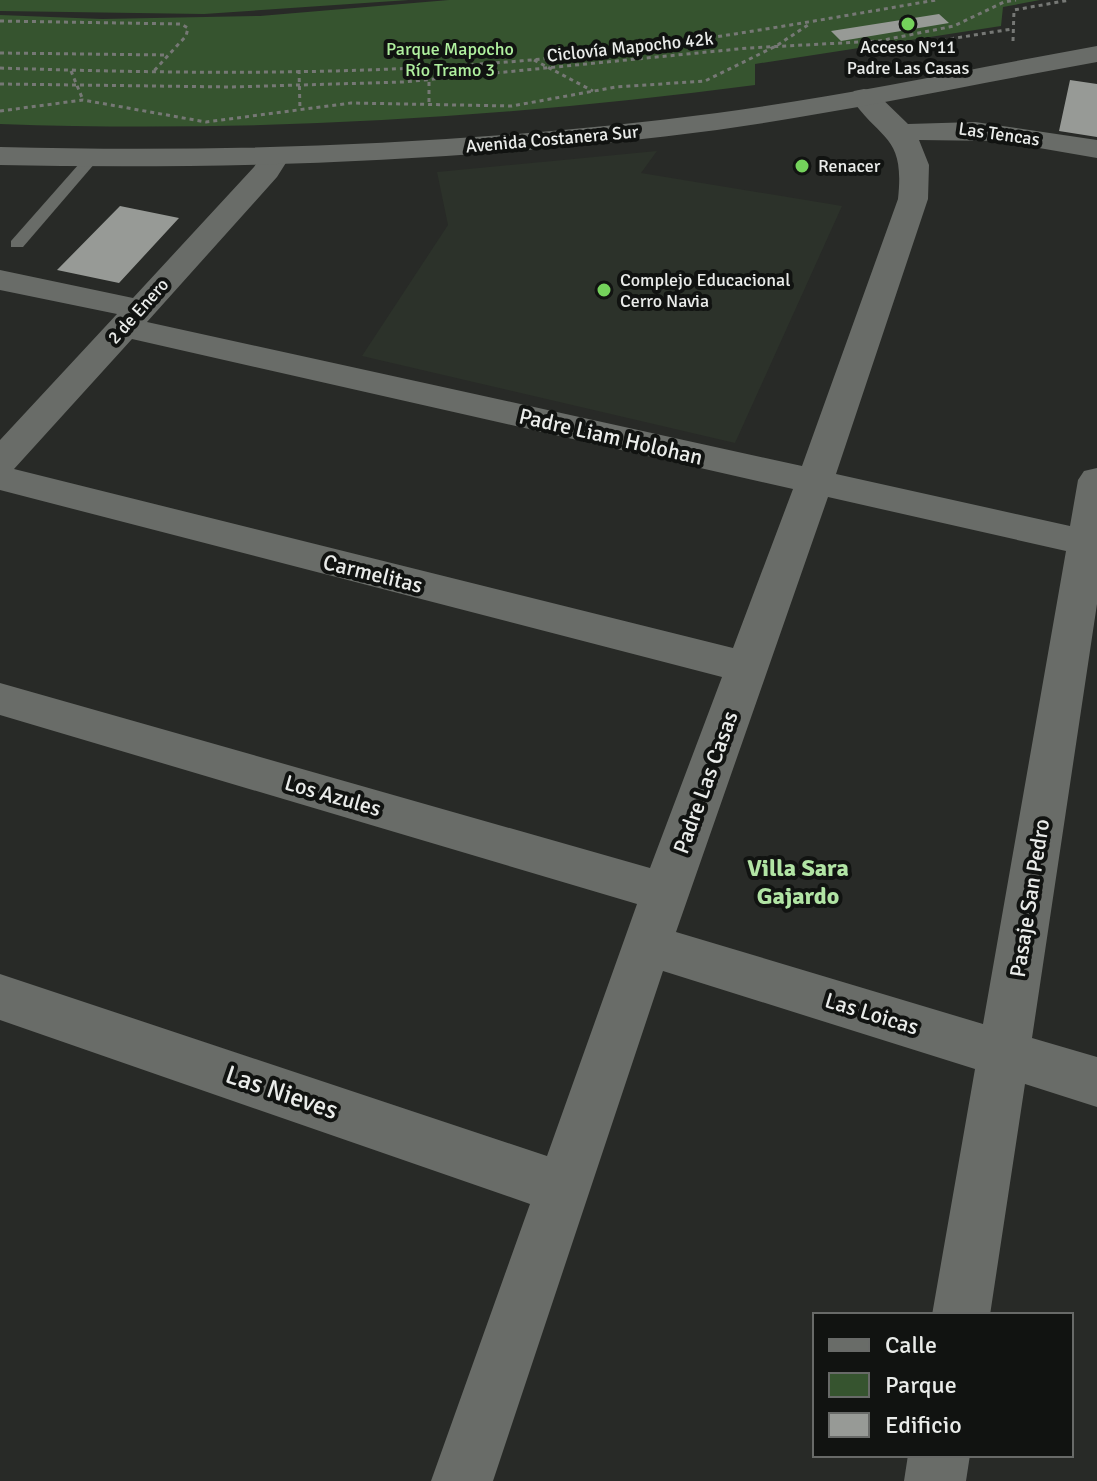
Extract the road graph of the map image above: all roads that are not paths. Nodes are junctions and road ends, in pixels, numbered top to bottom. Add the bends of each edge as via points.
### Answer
1 (1097, 54) edge
2 (864, 97) junction
3 (900, 134) junction
4 (1097, 149) edge
5 (0, 156) edge
6 (274, 158) junction
7 (91, 159) junction
8 (17, 244) dead end
9 (0, 280) edge
10 (132, 318) junction
11 (3, 458) edge
12 (1097, 480) edge
13 (814, 482) junction
14 (1092, 544) edge
15 (745, 667) junction
16 (0, 699) edge
17 (665, 892) junction
18 (647, 945) junction
19 (0, 997) edge
20 (1003, 1054) junction
21 (1097, 1082) edge
22 (563, 1188) junction
23 (961, 1313) edge
24 (939, 1457) edge
25 (462, 1481) edge
26 (935, 1481) edge

1 - 2 street, Avenida Costanera Sur
2 - 3 street, Padre Las Casas
2 - 6 street, Avenida Costanera Sur via 612,134
3 - 4 street, Las Tencas via 967,128
3 - 13 street, Padre Las Casas via 916,167 913,199
5 - 7 street, Avenida Costanera Sur
6 - 7 street, Avenida Costanera Sur
6 - 10 street, 2 de Enero
7 - 8 lane
9 - 10 street, Padre Liam Holohan
10 - 11 street, 2 de Enero
10 - 13 street, Padre Liam Holohan
11 - 15 street, Carmelitas
12 - 14 street, Pasaje San Pedro
13 - 14 street, Padre Liam Holohan
13 - 15 street, Padre Las Casas
14 - 20 street, Pasaje San Pedro
15 - 17 street, Padre Las Casas
16 - 17 street, Los Azules
17 - 18 street, Padre Las Casas
18 - 20 street, Las Loicas
18 - 22 street, Padre Las Casas
19 - 22 street, Las Nieves
20 - 21 street, Las Loicas
20 - 23 street, Pasaje San Pedro
22 - 25 street, Padre Las Casas
24 - 26 street

